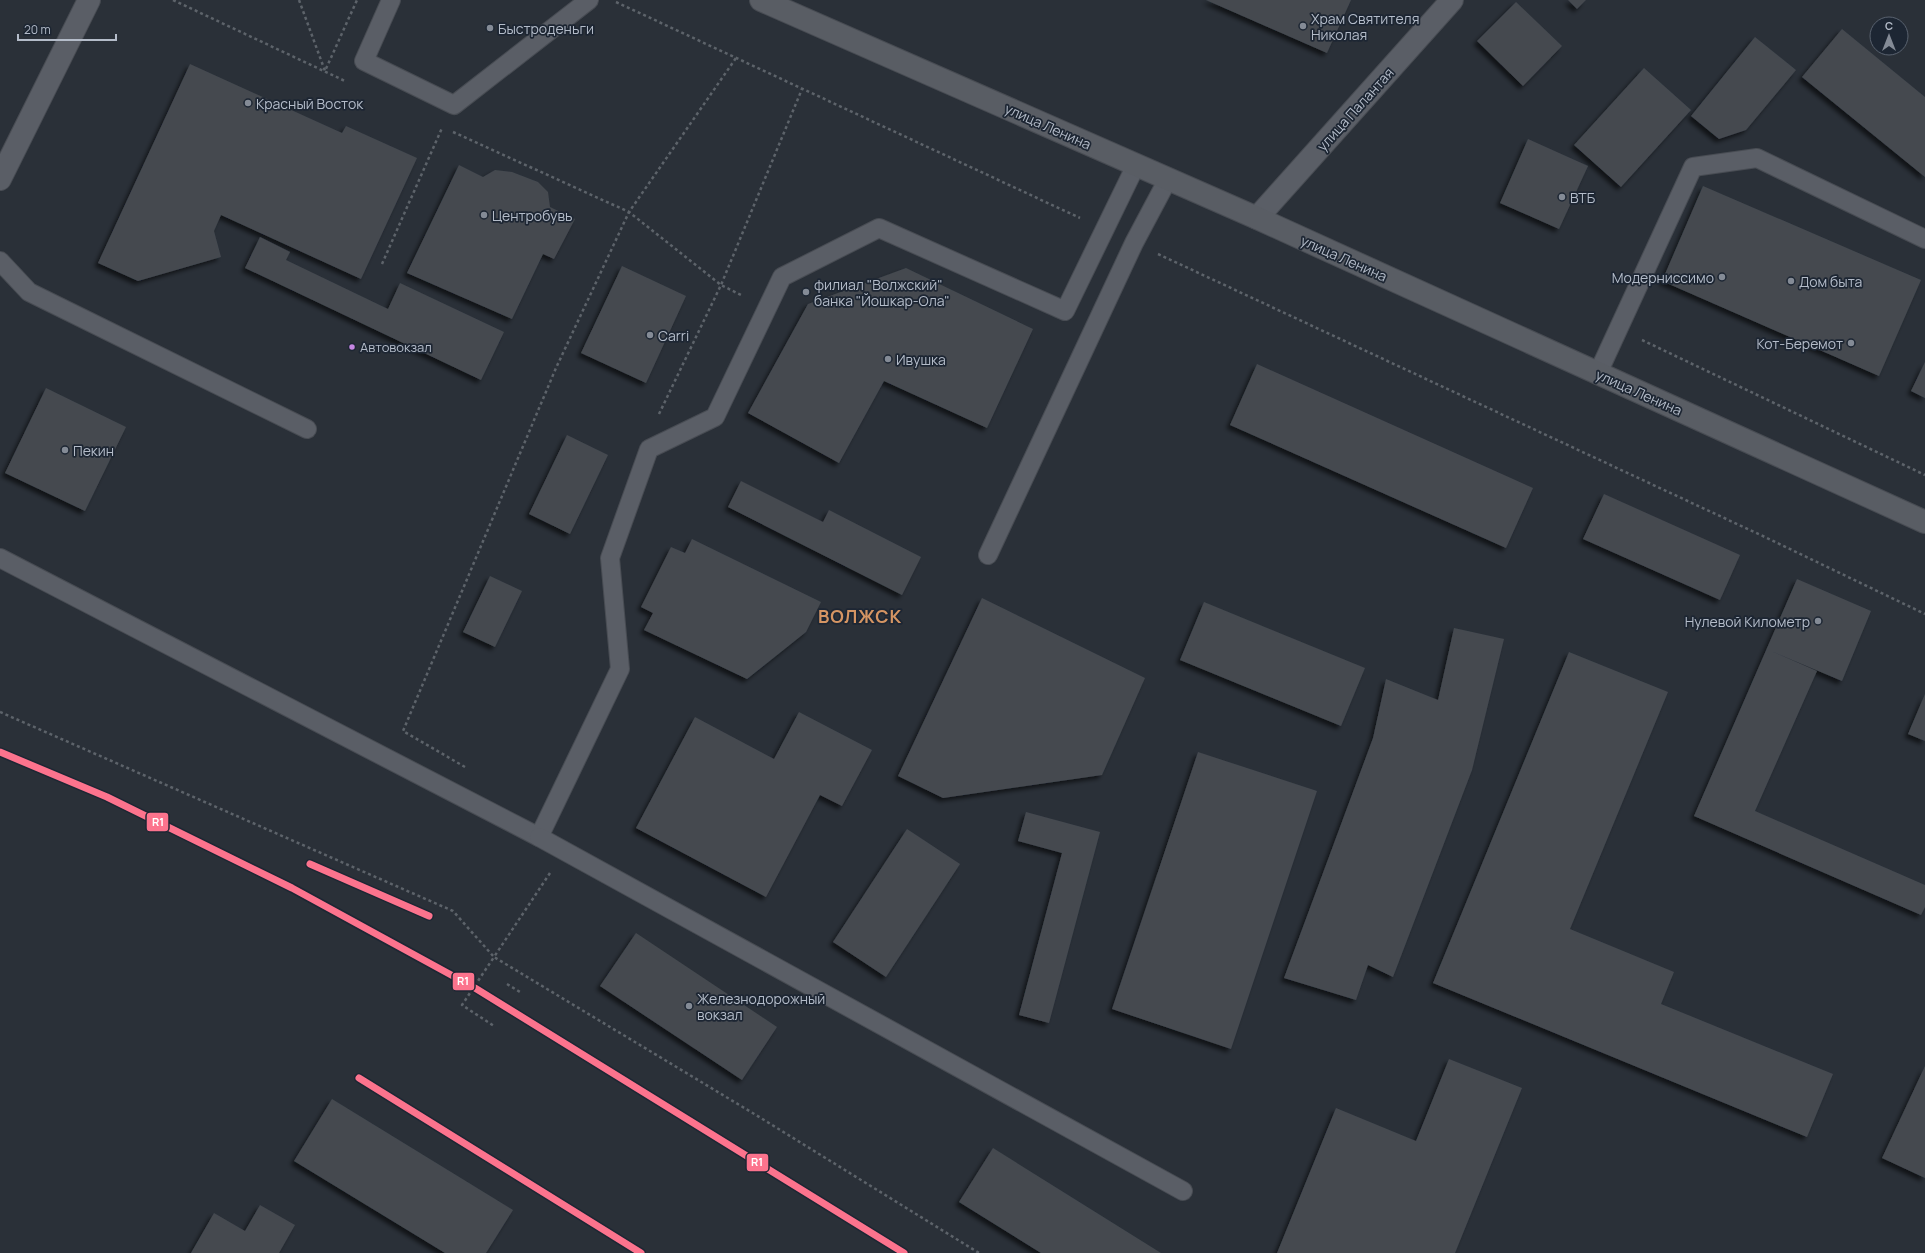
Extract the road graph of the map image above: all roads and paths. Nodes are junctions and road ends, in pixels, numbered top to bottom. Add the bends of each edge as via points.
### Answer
1 (88, 0) edge
2 (173, 0) edge
3 (299, 0) edge
4 (357, 0) edge
5 (391, 0) edge
6 (589, 0) edge
7 (612, 0) edge
8 (761, 0) edge
9 (1452, 0) edge
10 (736, 58) junction
11 (325, 71) junction
12 (348, 82) dead end
13 (802, 88) junction
14 (1136, 165) junction
15 (1168, 179) junction
16 (0, 180) edge
17 (629, 212) junction
18 (1257, 218) junction
19 (1105, 230) junction
20 (1925, 239) edge
21 (1134, 243) junction
22 (0, 261) edge
23 (382, 264) dead end
24 (721, 285) junction
25 (767, 306) junction
26 (1619, 329) junction
27 (1598, 373) junction
28 (657, 418) dead end
29 (307, 429) dead end
30 (1925, 475) edge
31 (1925, 522) edge
32 (988, 555) dead end
33 (0, 558) edge
34 (1925, 614) edge
35 (0, 712) edge
36 (469, 769) dead end
37 (539, 837) junction
38 (565, 851) junction
39 (494, 957) junction
40 (507, 984) dead end
41 (520, 992) dead end
42 (494, 1026) dead end
43 (1182, 1190) dead end
44 (979, 1253) edge

1 - 16 street
2 - 11 path
3 - 11 path
4 - 11 path
5 - 6 lane via 364,61 454,105
7 - 10 path
8 - 14 main road, улица Ленина
9 - 18 street, улица Палантая
10 - 13 path
10 - 17 path
11 - 12 path
13 - 19 path
13 - 24 path
14 - 15 main road, улица Ленина
14 - 19 lane
15 - 18 main road, улица Ленина
15 - 21 lane
17 - 23 path via 442,127
17 - 24 path
17 - 36 path via 556,368 403,731
18 - 27 main road, улица Ленина
19 - 25 lane via 1065,311 879,228 782,277
20 - 26 lane via 1757,158 1693,167
21 - 32 lane
21 - 34 path
22 - 29 lane via 29,292
24 - 25 path
24 - 28 path
25 - 37 lane via 715,417 649,449 610,558 620,669
26 - 27 lane
26 - 30 path
27 - 31 main road, улица Ленина
33 - 37 lane
35 - 39 path via 453,911
37 - 38 lane
38 - 39 path
38 - 43 lane
39 - 42 path via 462,1005
39 - 44 path
40 - 41 path

